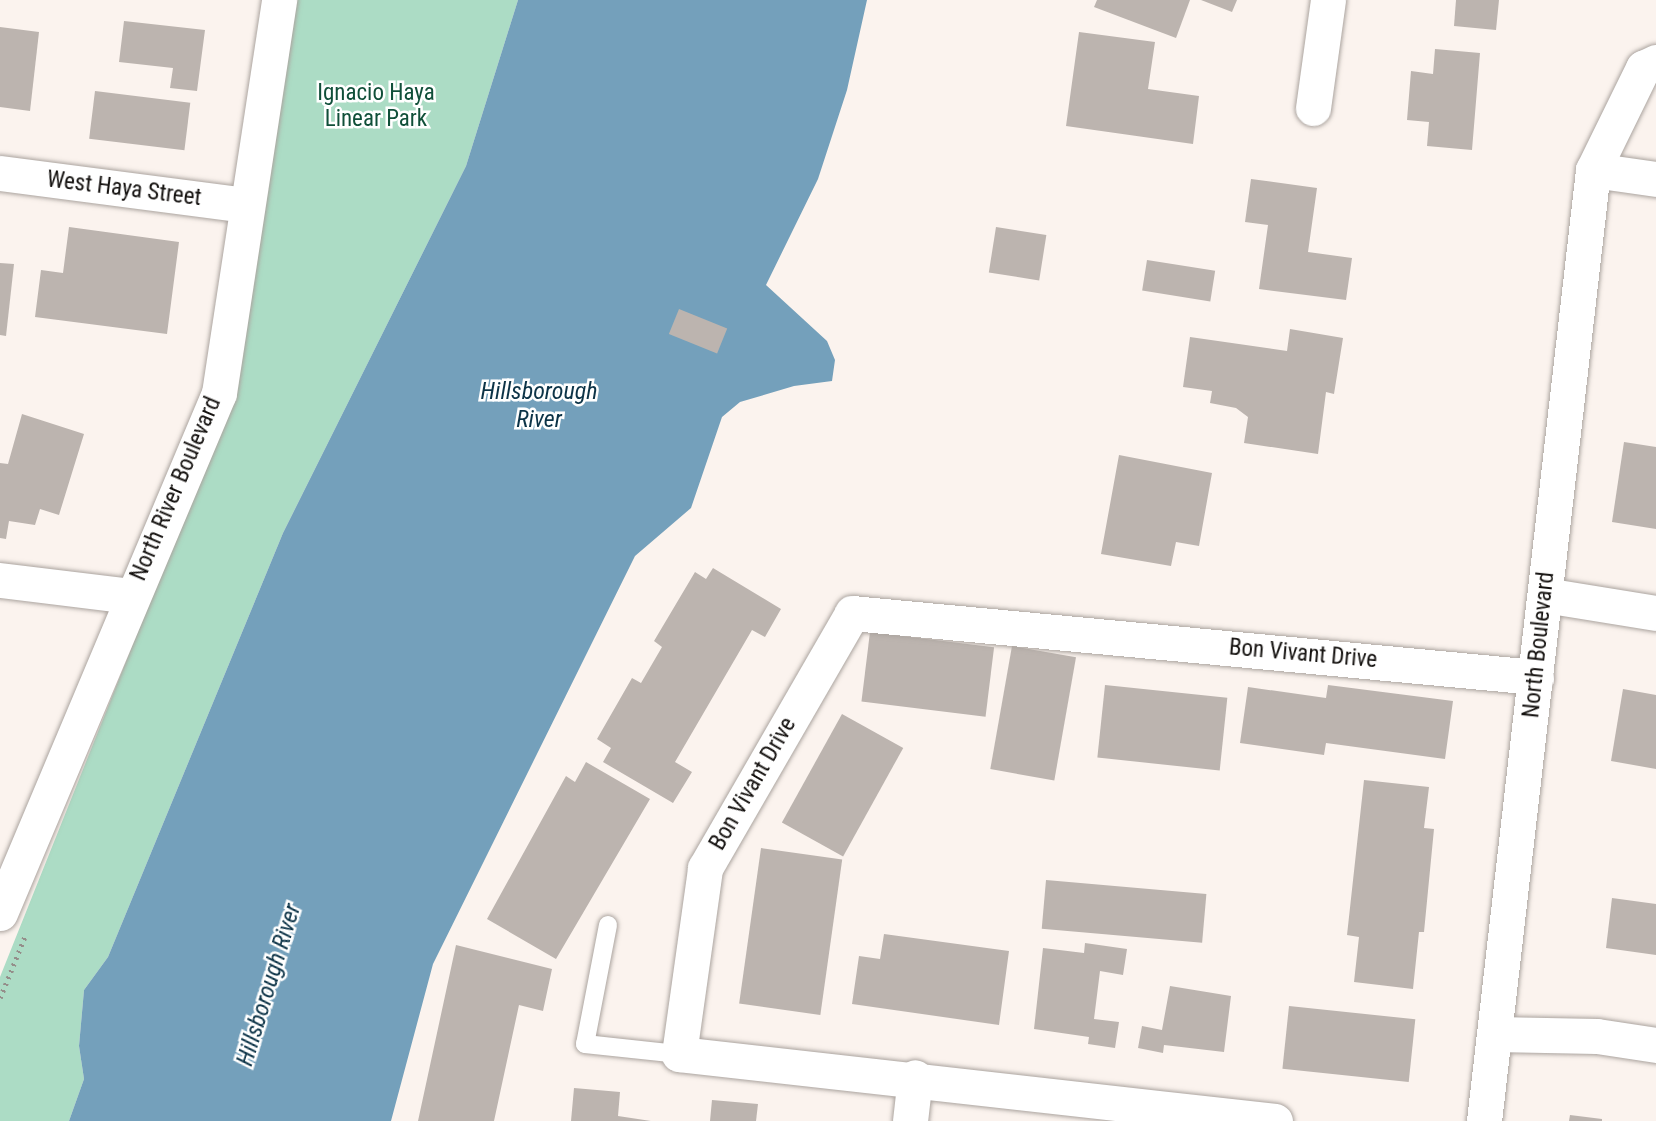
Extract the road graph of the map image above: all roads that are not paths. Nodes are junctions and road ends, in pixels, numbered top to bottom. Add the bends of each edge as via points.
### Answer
1 (279, 0) edge
2 (1328, 0) edge
3 (1656, 62) edge
4 (1314, 108) dead end
5 (1594, 170) junction
6 (0, 173) edge
7 (1656, 180) edge
8 (247, 205) junction
9 (0, 580) edge
10 (1545, 595) junction
11 (130, 596) junction
12 (1656, 614) edge
13 (1536, 677) junction
14 (0, 914) edge
15 (608, 925) dead end
16 (1494, 1034) junction
17 (1656, 1045) edge
18 (679, 1054) junction
19 (915, 1077) junction
20 (910, 1121) edge
21 (1275, 1121) edge
22 (1484, 1121) edge

1 - 8 street, North River Boulevard
2 - 4 street
3 - 5 street, North Boulevard via 1643,68
5 - 7 street
5 - 10 street, North Boulevard
6 - 8 street, West Haya Street
8 - 11 street, North River Boulevard via 219,393
9 - 11 street
10 - 12 street
10 - 13 street, North Boulevard
11 - 14 street, North River Boulevard
13 - 16 street, North Boulevard
13 - 18 street, Bon Vivant Drive via 852,613 705,868
15 - 18 lane via 585,1044
16 - 17 street via 1597,1036
16 - 22 street, North Boulevard
18 - 19 street
19 - 20 street
19 - 21 street

